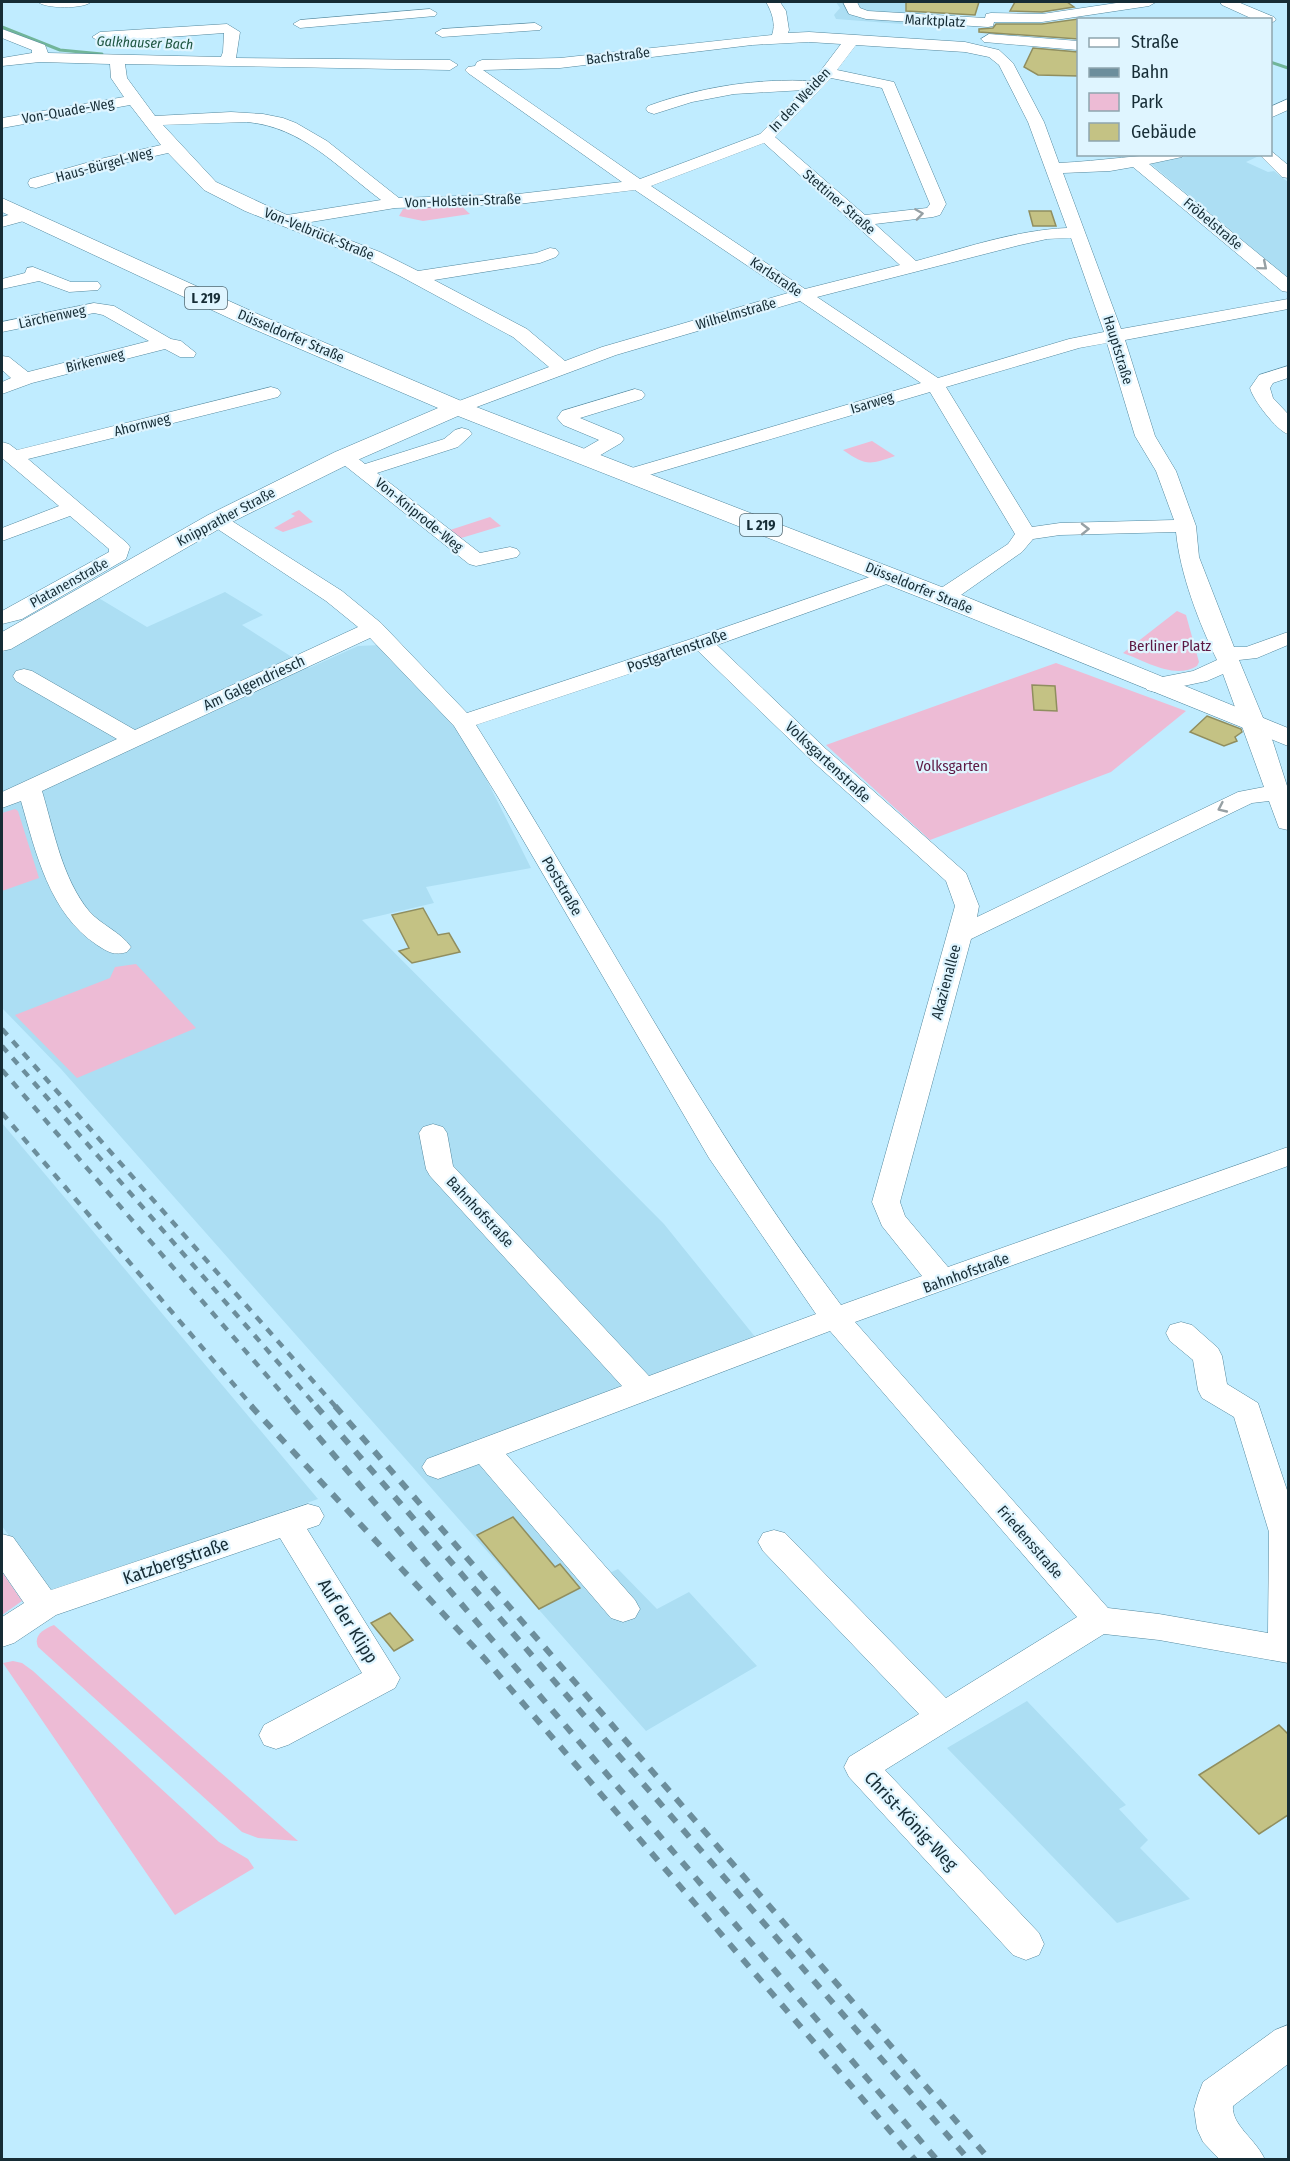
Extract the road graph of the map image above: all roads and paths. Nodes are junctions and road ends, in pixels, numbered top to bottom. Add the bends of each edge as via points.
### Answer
1 (45, 2) edge
2 (84, 2) edge
3 (1001, 2) edge
4 (1149, 2) edge
5 (1227, 2) edge
6 (776, 6) edge
7 (852, 6) edge
8 (426, 7) edge
9 (833, 12) dead end
10 (1266, 18) edge
11 (300, 24) dead end
12 (535, 27) dead end
13 (988, 32) junction
14 (2, 33) edge
15 (442, 33) junction
16 (784, 33) junction
17 (808, 33) junction
18 (99, 37) dead end
19 (851, 40) junction
20 (1077, 46) edge
21 (40, 57) junction
22 (229, 57) junction
23 (117, 59) junction
24 (2, 62) edge
25 (466, 65) junction
26 (827, 73) junction
27 (817, 86) junction
28 (134, 100) junction
29 (1288, 104) edge
30 (654, 109) dead end
31 (1272, 112) edge
32 (152, 121) junction
33 (2, 123) edge
34 (766, 137) junction
35 (172, 147) junction
36 (1166, 156) edge
37 (1269, 156) edge
38 (1137, 162) junction
39 (1052, 168) junction
40 (1288, 173) edge
41 (36, 183) dead end
42 (638, 185) junction
43 (395, 203) junction
44 (2, 204) edge
45 (25, 215) junction
46 (289, 220) junction
47 (861, 221) junction
48 (2, 222) edge
49 (1078, 237) junction
50 (550, 253) dead end
51 (912, 266) junction
52 (416, 277) junction
53 (2, 284) edge
54 (92, 286) dead end
55 (1288, 287) edge
56 (802, 295) junction
57 (1288, 304) edge
58 (2, 327) edge
59 (1113, 335) junction
60 (165, 343) junction
61 (187, 353) dead end
62 (2, 361) edge
63 (563, 369) junction
64 (1288, 372) edge
65 (25, 379) junction
66 (934, 384) junction
67 (2, 388) edge
68 (271, 393) dead end
69 (635, 395) dead end
70 (458, 408) junction
71 (1288, 428) edge
72 (462, 434) dead end
73 (7, 452) edge
74 (585, 456) junction
75 (354, 464) junction
76 (632, 474) junction
77 (72, 508) junction
78 (217, 520) junction
79 (1186, 526) junction
80 (1026, 534) junction
81 (2, 535) edge
82 (510, 553) dead end
83 (891, 576) junction
84 (943, 597) junction
85 (2, 618) edge
86 (373, 628) junction
87 (1288, 638) edge
88 (2, 643) edge
89 (702, 643) junction
90 (1227, 659) junction
91 (24, 676) dead end
92 (1155, 685) junction
93 (463, 722) junction
94 (1252, 723) junction
95 (1288, 738) edge
96 (134, 739) junction
97 (1281, 786) edge
98 (29, 788) junction
99 (2, 801) edge
100 (1288, 823) edge
101 (957, 878) junction
102 (1023, 903) junction
103 (959, 935) junction
104 (118, 947) dead end
105 (433, 1133) dead end
106 (1288, 1156) edge
107 (944, 1281) junction
108 (835, 1318) junction
109 (1181, 1333) dead end
110 (643, 1389) junction
111 (484, 1449) junction
112 (438, 1467) dead end
113 (297, 1520) joint
114 (774, 1542) dead end
115 (2, 1546) edge
116 (44, 1606) junction
117 (623, 1609) dead end
118 (1099, 1620) junction
119 (2, 1634) edge
120 (1287, 1650) edge
121 (942, 1716) junction
122 (276, 1735) dead end
123 (1026, 1944) dead end
124 (1288, 2042) edge
125 (1246, 2160) edge

1 - 2 street
3 - 13 street
4 - 13 street via 1051,17
5 - 10 street
6 - 16 street
6 - 17 street
7 - 9 street, Marktplatz
7 - 13 street, Marktplatz via 880,20
8 - 11 street
8 - 15 street
12 - 15 street
13 - 19 street
13 - 20 street
13 - 39 street, Hauptstraße via 1036,122
14 - 21 street via 40,48
15 - 25 street
16 - 17 street, Bachstraße
16 - 25 street, Bachstraße via 560,63
17 - 19 street
18 - 22 street via 227,28 233,32
19 - 26 street, In den Weiden
21 - 23 street, Bachstraße
21 - 24 street, Bachstraße
22 - 23 street, Bachstraße
22 - 25 street, Bachstraße
23 - 28 street, Von-Velbrück-Straße via 118,78
25 - 42 street, Karlstraße
26 - 27 street, In den Weiden
47 -> 26 street via 934,212 938,204 888,85
27 - 30 street via 741,90 672,101
27 - 34 street, In den Weiden
28 - 32 street, Von-Velbrück-Straße
28 - 33 street, Von-Quade-Weg
29 - 31 street
32 - 35 street, Von-Velbrück-Straße
32 - 43 street via 279,121 305,134
34 - 42 street, In den Weiden
34 - 47 street, Stettiner Straße
35 - 41 street, Haus-Bürgel-Weg
35 - 46 street, Von-Velbrück-Straße via 208,185 222,194
36 - 38 street
37 - 40 street
38 - 39 street
38 -> 55 street, Fröbelstraße
39 - 49 street, Hauptstraße
42 - 43 street, Von-Holstein-Straße via 518,200
42 - 56 street, Karlstraße
43 - 46 street, Von-Holstein-Straße
44 - 45 main road, Düsseldorfer Straße / L 219
45 - 48 street
45 - 70 main road, Düsseldorfer Straße / L 219 via 252,320
46 - 52 street, Von-Velbrück-Straße
47 - 51 street, Stettiner Straße
49 - 51 street, Wilhelmstraße via 1019,240
49 - 59 street, Hauptstraße
50 - 52 street via 540,258
51 - 56 street, Wilhelmstraße
52 - 63 street, Von-Velbrück-Straße via 520,333
53 - 54 street via 37,273 69,287
56 - 63 street, Wilhelmstraße via 609,351
56 - 66 street, Karlstraße
57 - 59 street, Isarweg
58 - 60 street, Lärchenweg via 94,308 108,310
59 - 66 street, Isarweg
59 - 79 street, Hauptstraße via 1145,436 1166,471
60 - 61 street
60 - 65 street, Birkenweg
62 - 65 street
63 - 70 street, Wilhelmstraße
64 - 71 street via 1266,379 1260,388 1265,401 1283,417
65 - 67 street, Birkenweg
66 - 76 street, Isarweg
66 - 80 street, Karlstraße
68 - 73 street, Ahornweg
69 - 74 street via 569,415 570,421 614,439
70 - 74 main road, Düsseldorfer Straße / L 219
70 - 75 main road, Knipprather Straße
72 - 75 street, Von-Kniprode-Weg via 451,443
73 - 77 street, Platanenstraße
74 - 76 main road, Düsseldorfer Straße / L 219
75 - 78 main road, Knipprather Straße
75 - 82 street, Von-Kniprode-Weg via 476,560
76 - 83 main road, Düsseldorfer Straße / L 219
77 - 81 street
77 - 85 street, Platanenstraße via 120,548 119,555
78 - 86 street, Poststraße via 334,596
78 - 88 main road, Knipprather Straße
80 -> 79 street via 1060,529
79 - 90 street, Hauptstraße via 1190,563
80 - 84 street via 1015,548
83 - 84 main road, Düsseldorfer Straße / L 219
83 - 89 street, Postgartenstraße
84 - 92 main road, Düsseldorfer Straße / L 219
86 - 93 street, Poststraße
86 - 96 street, Am Galgendriesch
87 - 90 street
89 - 93 street, Postgartenstraße
89 - 101 street, Volksgartenstraße via 818,754
90 - 92 street via 1199,676
90 - 94 street, Hauptstraße
91 - 96 street
92 - 94 main road, Düsseldorfer Straße / L 219
93 - 108 street, Poststraße via 723,1158
94 - 95 main road, L 219
94 - 97 street, Hauptstraße
96 - 98 street, Am Galgendriesch
97 - 100 street, Hauptstraße
97 -> 102 street, Akazienallee via 1246,797
98 - 99 street, Am Galgendriesch
98 - 104 street via 58,881 95,931
101 - 102 street, Volksgartenstraße via 980,895
101 - 103 street, Volksgartenstraße via 967,906
102 - 103 street, Akazienallee
103 - 107 street, Akazienallee via 886,1202 892,1219
105 - 110 street, Bahnhofstraße via 440,1169
106 - 107 street, Bahnhofstraße
107 - 108 street, Bahnhofstraße
108 - 110 street, Bahnhofstraße
108 - 118 street, Friedensstraße
109 - 120 street via 1207,1356 1213,1390 1247,1411 1286,1532
110 - 111 street, Bahnhofstraße
111 - 112 street, Bahnhofstraße
111 - 117 street
113 - 116 street, Katzbergstraße
113 - 122 street, Auf der Klipp via 383,1678
114 - 121 street
115 - 116 street
116 - 119 street, Katzbergstraße
118 - 120 street
118 - 121 street, Christ-König-Weg via 1051,1653
121 - 123 street, Christ-König-Weg via 861,1767
124 - 125 street via 1217,2095 1213,2109 1217,2129

